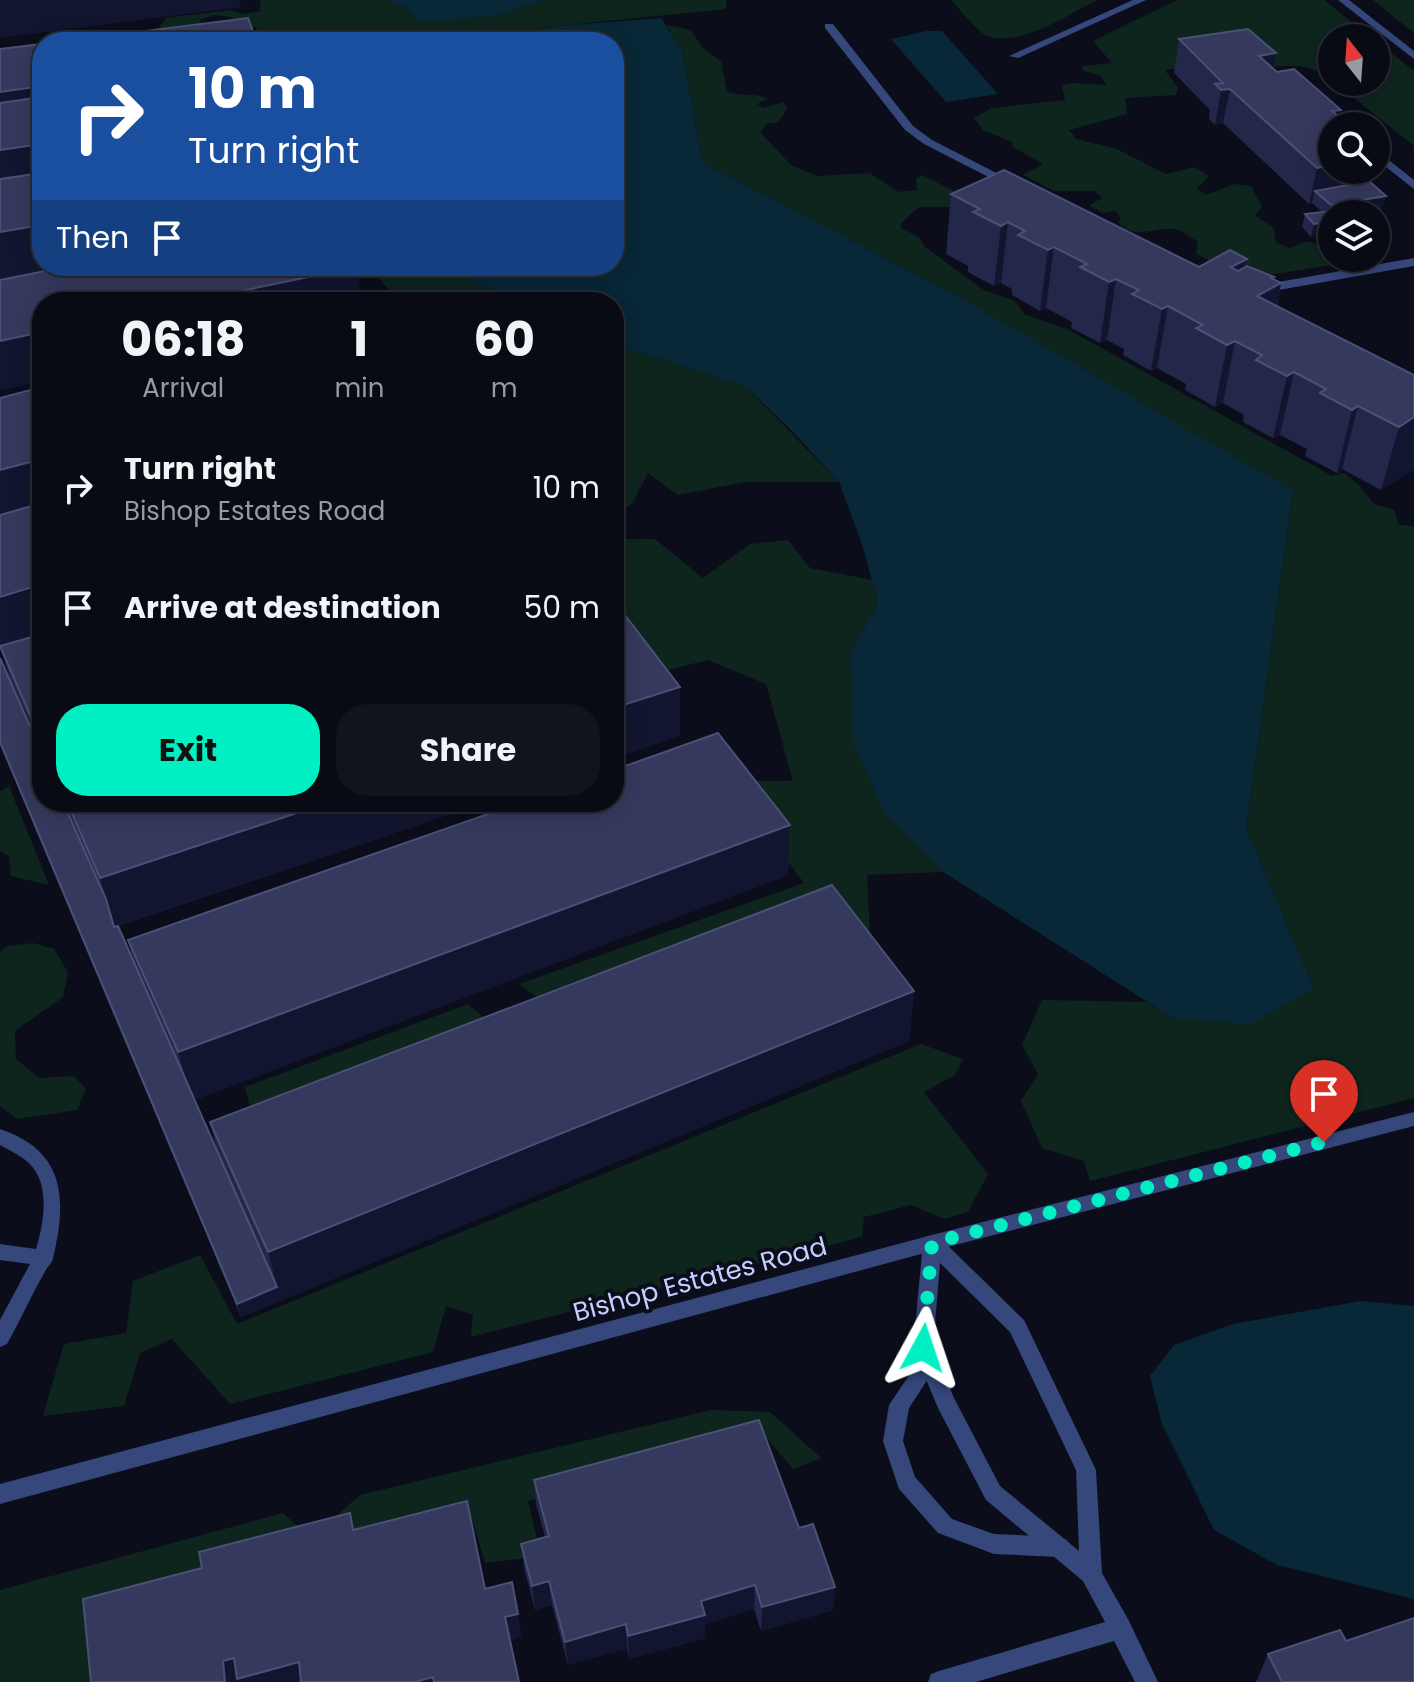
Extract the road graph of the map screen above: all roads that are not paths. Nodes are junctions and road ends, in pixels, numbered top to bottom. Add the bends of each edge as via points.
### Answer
1 (1141, 0) edge
2 (1343, 0) edge
3 (829, 26) dead end
4 (1014, 56) dead end
5 (1414, 56) edge
6 (1390, 165) edge
7 (1414, 186) edge
8 (1024, 191) edge
9 (1412, 264) edge
10 (1244, 293) edge
11 (1414, 1119) edge
12 (0, 1136) edge
13 (932, 1243) junction
14 (0, 1252) edge
15 (44, 1258) junction
16 (0, 1338) edge
17 (929, 1362) junction
18 (0, 1494) edge
19 (1059, 1547) junction
20 (1091, 1574) junction
21 (1121, 1628) junction
22 (939, 1682) edge
23 (1147, 1682) edge

1 - 4 street
2 - 5 street
3 - 8 street via 909,128
6 - 7 street
9 - 10 street
11 - 13 street, Bishop Estates Road
12 - 15 street via 28,1152 47,1173 53,1216
13 - 17 street via 923,1348
13 - 18 street, Bishop Estates Road
13 - 20 street via 1017,1326 1086,1470
14 - 15 street
15 - 16 street
17 - 19 street via 993,1493
17 - 19 street via 899,1405 893,1441 906,1482 945,1526 994,1544
19 - 20 street
20 - 21 street
21 - 22 street
21 - 23 street

